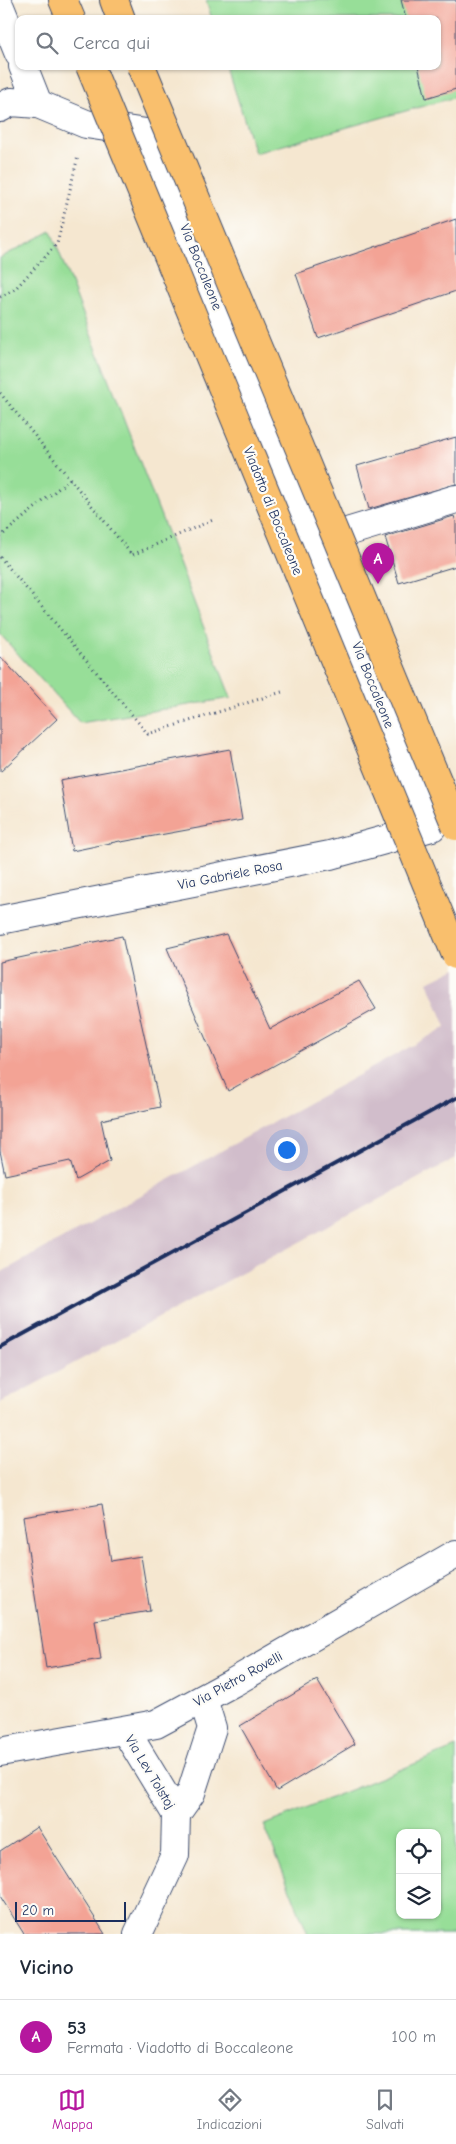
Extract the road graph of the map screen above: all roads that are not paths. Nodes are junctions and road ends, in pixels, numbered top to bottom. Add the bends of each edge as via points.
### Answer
1 (63, 0) edge
2 (114, 0) edge
3 (0, 7) edge
4 (69, 15) edge
5 (120, 15) edge
6 (15, 44) edge
7 (25, 70) edge
8 (92, 70) edge
9 (143, 70) edge
10 (38, 104) junction
11 (0, 108) edge
12 (456, 499) edge
13 (314, 542) junction
14 (456, 814) edge
15 (444, 826) edge
16 (0, 920) edge
17 (456, 956) edge
18 (456, 1554) edge
19 (203, 1699) junction
20 (125, 1730) junction
21 (0, 1752) edge
22 (176, 1814) junction
23 (138, 1934) edge

1 - 4 highway
2 - 5 highway
3 - 6 street
7 - 10 street
8 - 17 highway, Viadotto di Boccaleone, bridge
9 - 15 highway, bridge
10 - 11 street, Via Boccaleone via 11,102
10 - 13 street, Via Boccaleone via 86,124 146,133
12 - 13 street
13 - 15 street, Via Boccaleone
14 - 15 street, Via Gabriele Rosa
15 - 16 street, Via Gabriele Rosa via 330,855
18 - 19 street, Via Pietro Rovelli
19 - 20 street, Via Pietro Rovelli via 156,1724
19 - 22 street, Via Lev Tolstoj via 212,1728 191,1793
20 - 21 street, Via Pietro Rovelli
20 - 22 street, Via Lev Tolstoj
22 - 23 street, Via Lev Tolstoj via 175,1855

